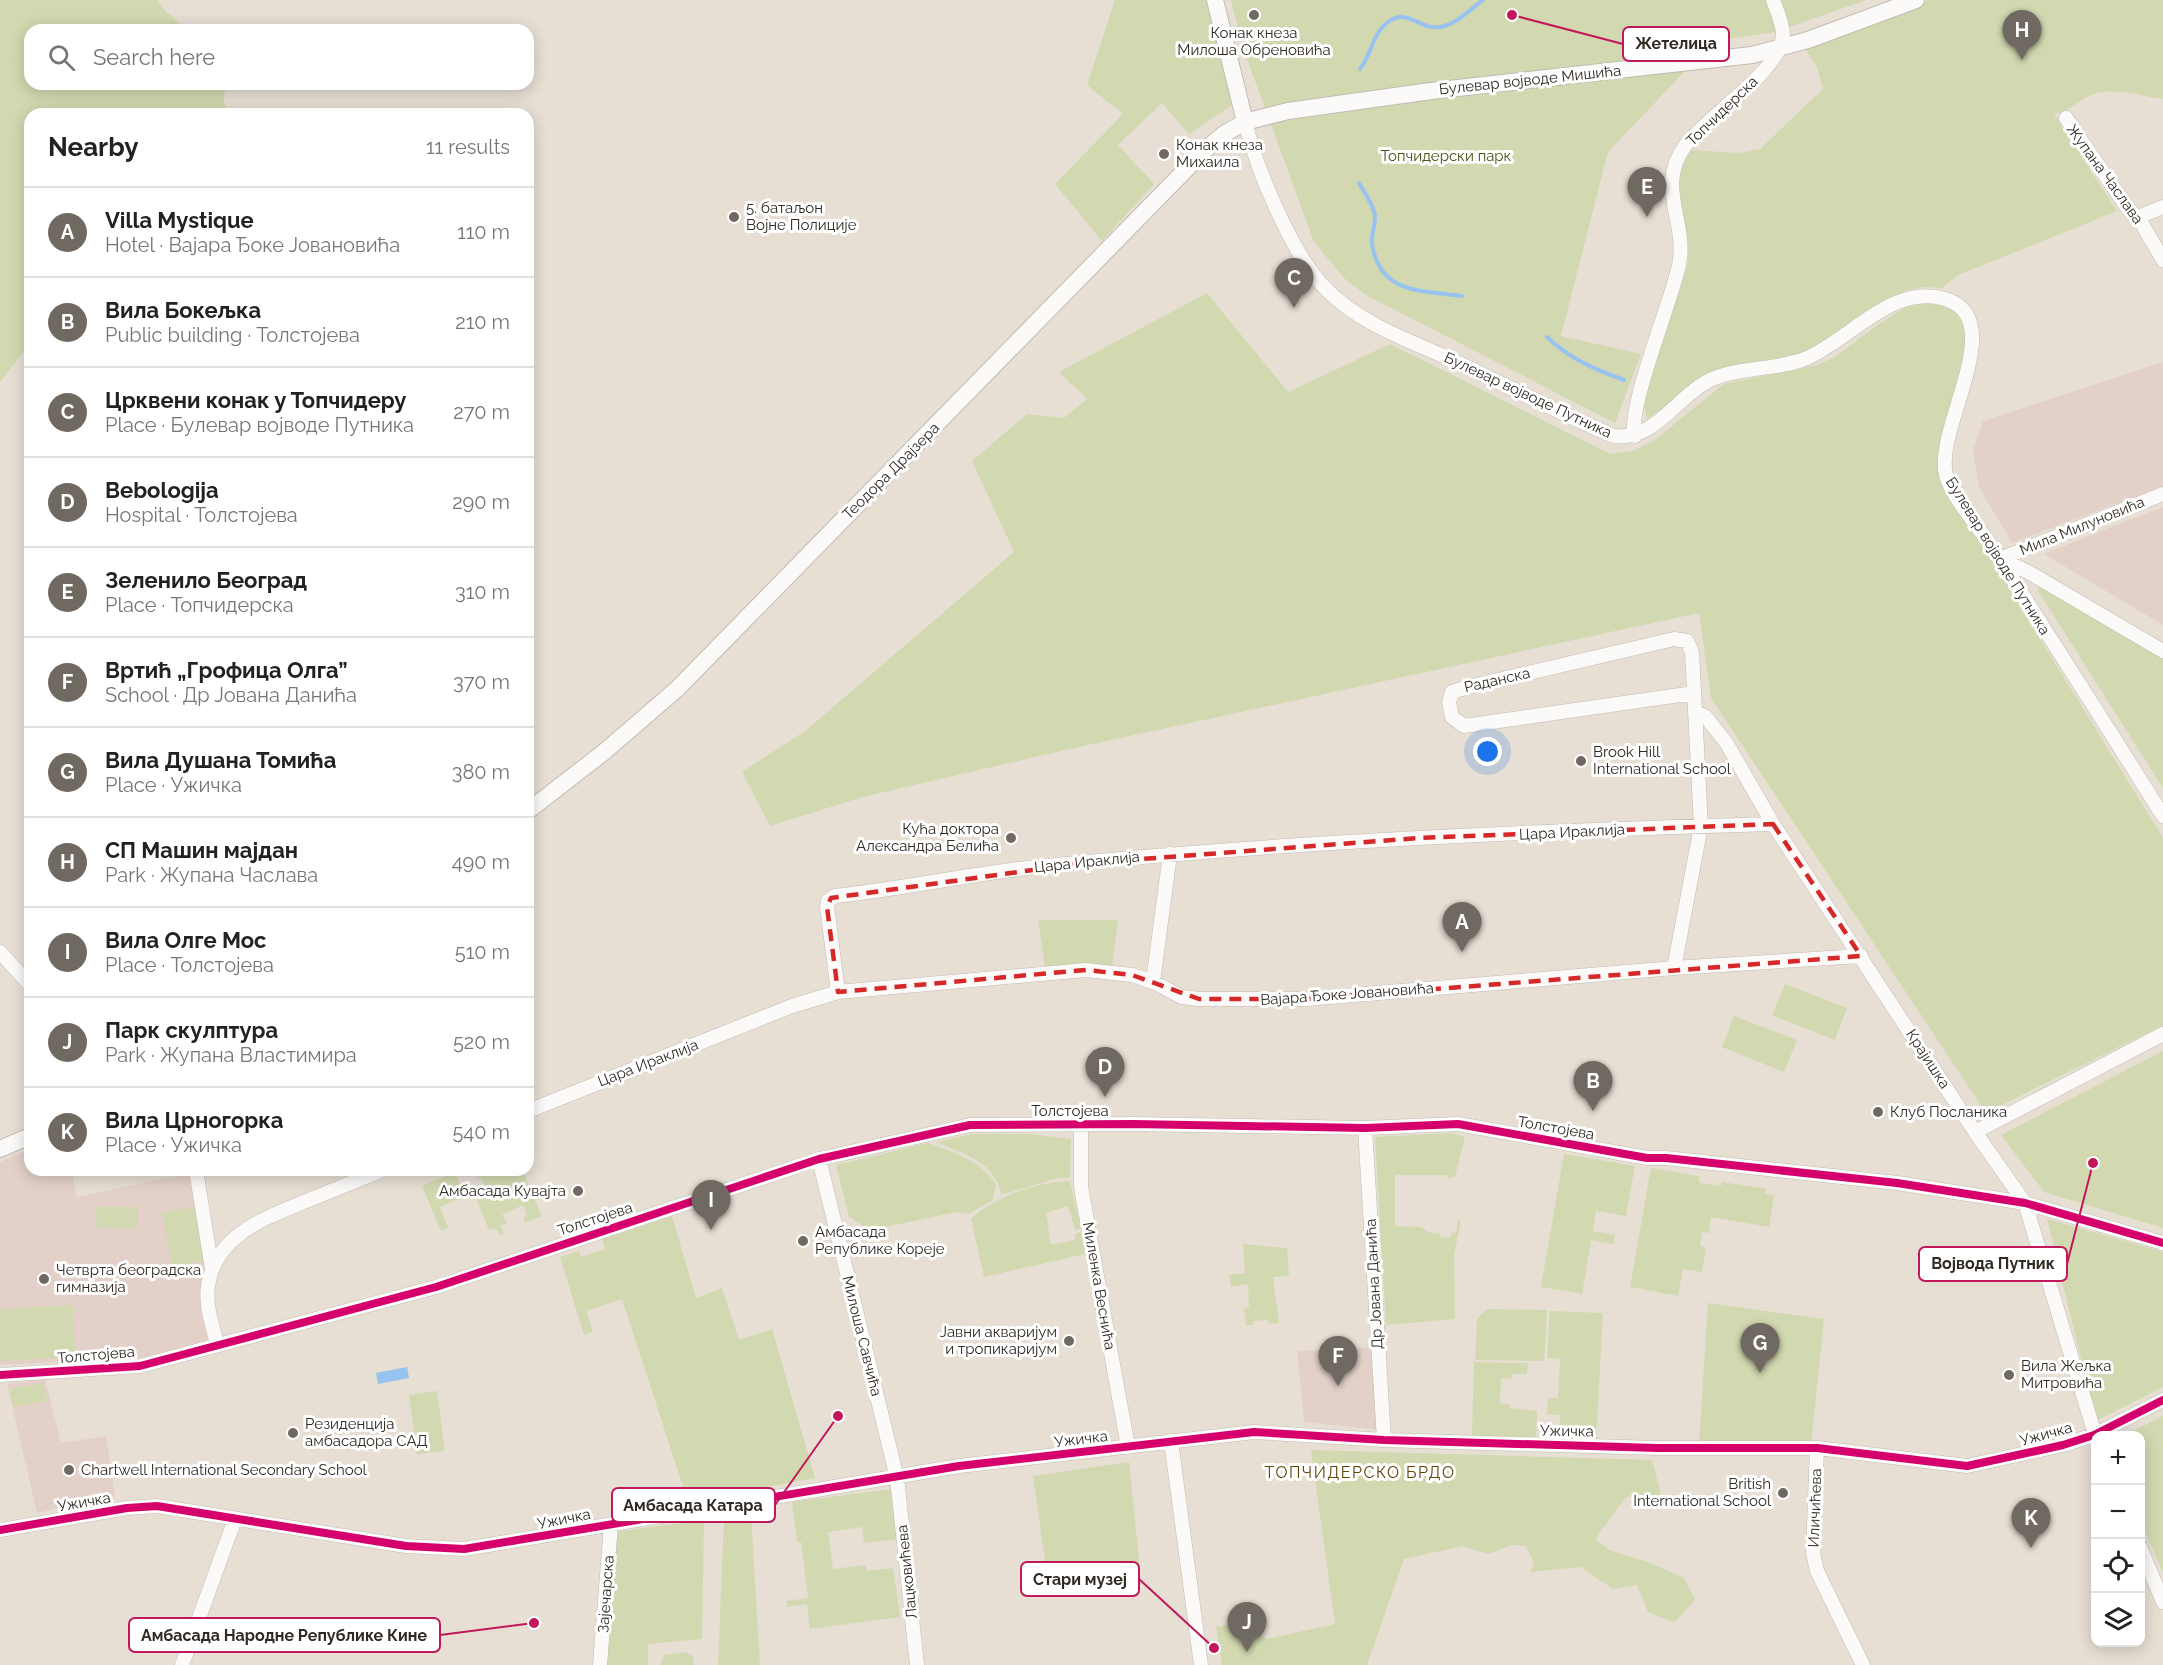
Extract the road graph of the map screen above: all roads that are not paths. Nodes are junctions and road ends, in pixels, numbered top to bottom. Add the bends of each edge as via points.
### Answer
1 (1215, 0) edge
2 (1773, 0) edge
3 (1916, 0) edge
4 (1780, 48) junction
5 (2066, 118) dead end
6 (1245, 122) junction
7 (2163, 207) edge
8 (2138, 217) junction
9 (2163, 260) edge
10 (1635, 436) junction
11 (2163, 494) edge
12 (2000, 559) junction
13 (2163, 651) edge
14 (1694, 693) junction
15 (1696, 712) junction
16 (534, 806) edge
17 (2163, 816) edge
18 (1773, 824) junction
19 (1701, 826) junction
20 (1170, 854) junction
21 (0, 952) edge
22 (1861, 956) junction
23 (1674, 968) junction
24 (24, 978) edge
25 (1153, 982) junction
26 (838, 992) junction
27 (2163, 1034) edge
28 (534, 1109) edge
29 (1081, 1124) junction
30 (1365, 1128) junction
31 (1975, 1132) junction
32 (24, 1139) edge
33 (0, 1149) edge
34 (819, 1159) junction
35 (197, 1176) edge
36 (368, 1176) edge
37 (2025, 1203) junction
38 (2163, 1243) edge
39 (212, 1269) junction
40 (217, 1345) junction
41 (0, 1376) edge
42 (2163, 1400) edge
43 (2093, 1431) edge
44 (2104, 1431) edge
45 (2091, 1437) edge
46 (1384, 1440) junction
47 (1171, 1441) junction
48 (1128, 1447) junction
49 (1817, 1448) junction
50 (897, 1478) junction
51 (235, 1519) junction
52 (611, 1524) junction
53 (0, 1530) edge
54 (2145, 1559) edge
55 (2163, 1602) edge
56 (182, 1665) edge
57 (600, 1665) edge
58 (917, 1665) edge
59 (1201, 1665) edge
60 (1863, 1665) edge

1 - 6 main road
2 - 4 street via 1782,28
3 - 4 main road, Булевар војводе Мишића
4 - 6 main road, Булевар војводе Мишића via 1740,57 1338,102
4 - 10 street, Топчидерска via 1767,69 1701,127 1675,165 1671,198 1681,254 1635,408
5 - 8 street, Жупана Часлава via 2129,210
6 - 10 street, Булевар војводе Путника via 1297,249 1316,278 1343,304 1394,333 1612,435
6 - 16 main road, Теодора Драјзера via 1206,149 677,689
7 - 8 street
8 - 9 street, Жупана Часлава
10 - 12 street, Булевар војводе Путника via 1707,382 1806,358 1904,298 1923,294 1944,298 1966,311 1973,332 1964,382 1945,447 1946,473
11 - 12 street, Мила Милуновића
12 - 13 street
12 - 17 street, Булевар војводе Путника
14 - 14 street, Раданска via 1692,652 1687,640 1674,639 1468,687 1452,692 1449,702 1454,720 1464,726
14 - 15 street, Раданска
15 - 18 street, Крајишка via 1706,717 1727,744
15 - 19 street, Раданска
18 - 19 street, Цара Ираклија
18 - 22 street, Крајишка
19 - 20 street, Цара Ираклија
19 - 23 street, Раданска
20 - 25 street
20 - 26 street, Цара Ираклија via 1034,867 831,898 827,907
21 - 24 street
22 - 23 street, Вајара Ђоке Јовановића
22 - 31 street, Крајишка
23 - 25 street, Вајара Ђоке Јовановића via 1306,999 1199,999 1182,997
25 - 26 street, Вајара Ђоке Јовановића via 1086,970
26 - 28 street, Цара Ираклија via 792,1006
27 - 31 street
29 - 30 street, Толстојева
29 - 34 street, Толстојева via 969,1125
29 - 48 street, Миленка Веснића via 1081,1187
30 - 37 street, Толстојева via 1458,1124 1647,1158 1896,1183
30 - 46 street, Др Јована Данића
31 - 37 street, Крајишка
32 - 33 main road
34 - 40 street, Толстојева via 436,1287
34 - 50 street, Милоша Савчића
35 - 39 street
36 - 39 street via 256,1222 227,1245
37 - 38 street, Толстојева
37 - 43 street, Крајишка
39 - 40 street via 208,1305
40 - 41 street, Толстојева via 128,1368
42 - 44 street, Ужичка
45 - 49 street, Ужичка via 1966,1466
46 - 47 street, Ужичка via 1254,1432
46 - 49 street, Ужичка
47 - 48 street, Ужичка
47 - 59 street
48 - 50 street, Ужичка via 959,1466
49 - 60 street, Иличићева via 1813,1553 1817,1571
50 - 52 street, Ужичка
50 - 58 street, Лацковићева
51 - 52 street, Ужичка via 447,1549
51 - 53 street, Ужичка via 172,1507 142,1506
51 - 56 street
52 - 57 street, Зајечарска
54 - 55 street

